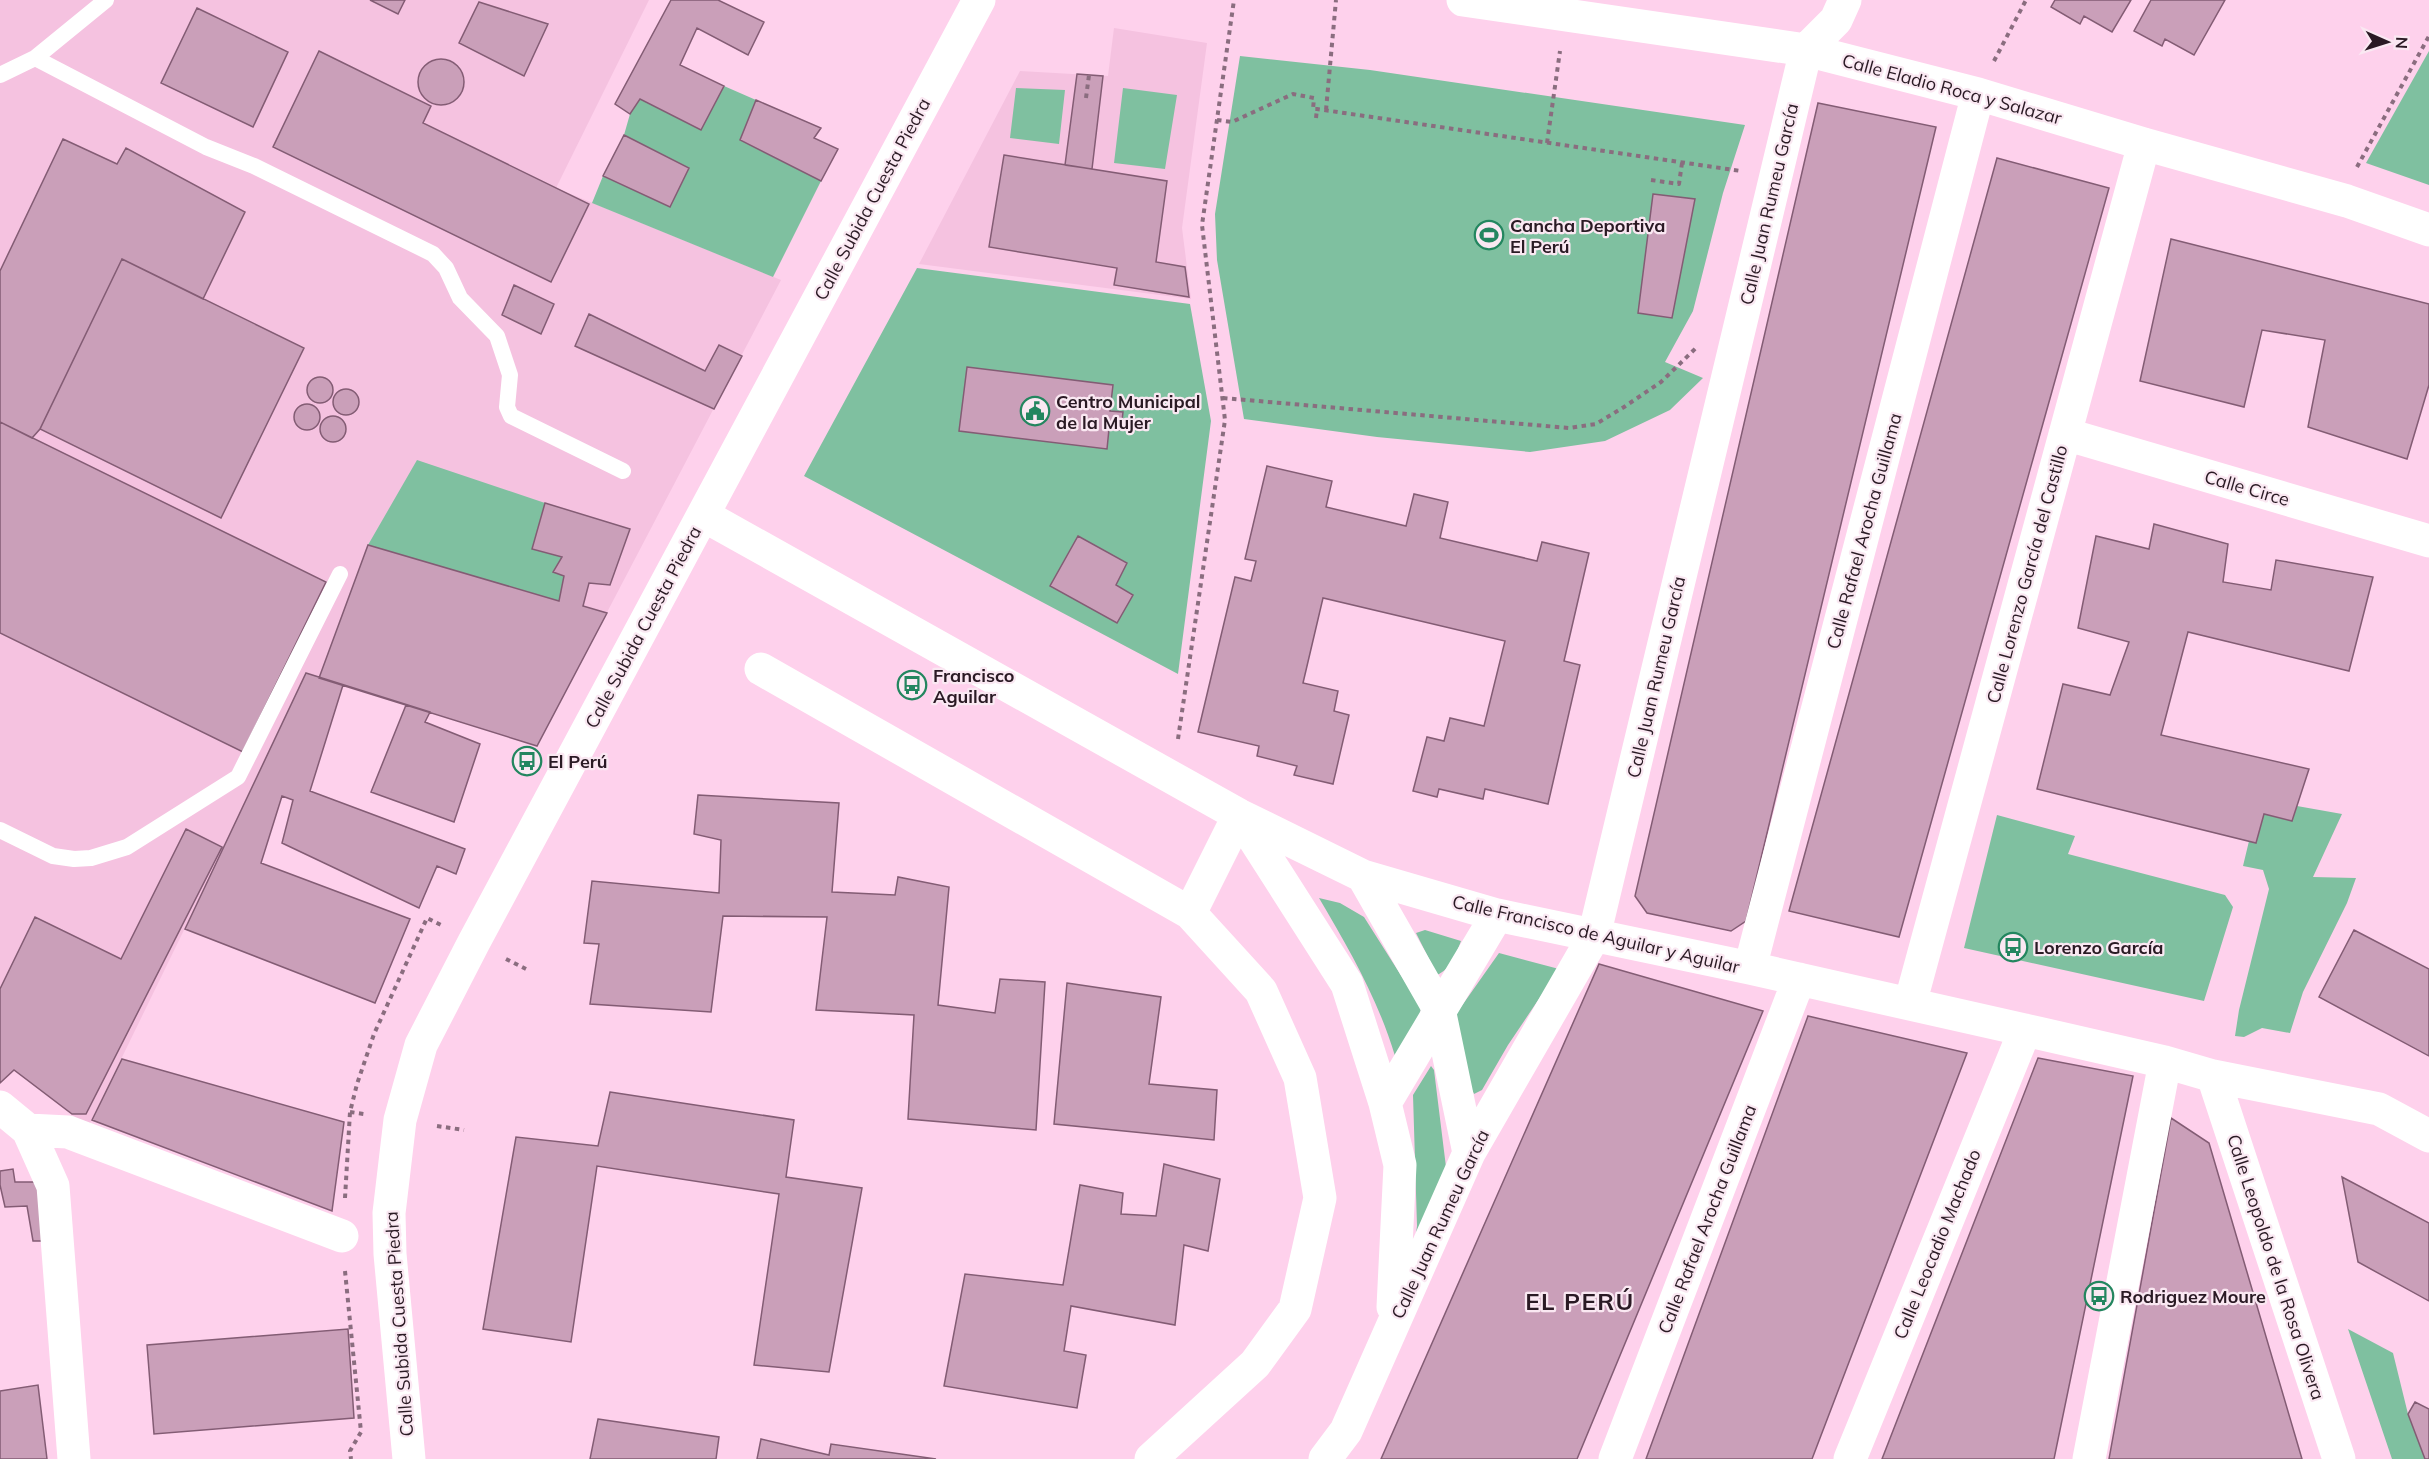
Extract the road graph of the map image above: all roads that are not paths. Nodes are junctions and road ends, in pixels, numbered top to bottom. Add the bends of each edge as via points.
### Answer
1 (106, 0) edge
2 (979, 0) edge
3 (1463, 0) edge
4 (1845, 0) edge
5 (1806, 50) junction
6 (35, 58) junction
7 (0, 75) edge
8 (1978, 94) junction
9 (2144, 144) junction
10 (2429, 231) edge
11 (2065, 434) junction
12 (623, 471) dead end
13 (703, 515) junction
14 (2429, 541) edge
15 (340, 574) dead end
16 (761, 669) dead end
17 (1239, 815) junction
18 (0, 830) edge
19 (1363, 876) junction
20 (1190, 913) junction
21 (1497, 915) junction
22 (1594, 936) junction
23 (1750, 968) junction
24 (1798, 979) junction
25 (1910, 1004) junction
26 (1439, 1010) junction
27 (2025, 1030) junction
28 (2165, 1062) junction
29 (2213, 1076) junction
30 (1384, 1103) junction
31 (0, 1107) edge
32 (27, 1130) junction
33 (2429, 1136) edge
34 (1469, 1153) junction
35 (342, 1236) dead end
36 (1392, 1329) junction
37 (74, 1459) edge
38 (410, 1459) edge
39 (1151, 1459) edge
40 (1325, 1459) edge
41 (1615, 1459) edge
42 (1850, 1459) edge
43 (2090, 1459) edge
44 (2339, 1459) edge

1 - 6 lane
2 - 13 street, Calle Subida Cuesta Piedra
3 - 5 street, Calle Eladio Roca y Salazar
4 - 5 street via 1836,20
5 - 8 street, Calle Eladio Roca y Salazar
5 - 22 street, Calle Juan Rumeu García
6 - 7 lane
6 - 12 lane via 206,147 254,166 433,254 446,268 460,298 497,336 510,375 507,407 511,416
8 - 9 street, Calle Eladio Roca y Salazar
8 - 23 street, Calle Rafael Arocha Guillama
9 - 10 street, Calle Eladio Roca y Salazar via 2347,201
9 - 11 street, Calle Lorenzo García del Castillo
11 - 14 street, Calle Circe
11 - 25 street, Calle Lorenzo García del Castillo
13 - 17 street, Calle Francisco de Aguilar y Aguilar
13 - 38 street, Calle Subida Cuesta Piedra via 421,1045 400,1120 389,1213
15 - 18 lane via 238,777 127,847 91,858 53,856
16 - 20 street
17 - 19 street, Calle Francisco de Aguilar y Aguilar
17 - 20 street
17 - 30 street via 1347,984
19 - 21 street, Calle Francisco de Aguilar y Aguilar
19 - 26 street
20 - 39 street via 1266,1002 1300,1078 1320,1198 1296,1309 1255,1364
21 - 22 street, Calle Francisco de Aguilar y Aguilar
21 - 26 street
22 - 23 street, Calle Francisco de Aguilar y Aguilar
22 - 34 street, Calle Juan Rumeu García
23 - 24 street, Calle Francisco de Aguilar y Aguilar
24 - 25 street, Calle Francisco de Aguilar y Aguilar
24 - 41 street, Calle Rafael Arocha Guillama
25 - 27 street, Calle Francisco de Aguilar y Aguilar
26 - 30 street
26 - 34 street
27 - 28 street, Calle Francisco de Aguilar y Aguilar
27 - 42 street, Calle Leocadio Machado
28 - 29 street, Calle Francisco de Aguilar y Aguilar
28 - 43 street
29 - 33 street, Calle Francisco de Aguilar y Aguilar via 2379,1109
29 - 44 street, Calle Leopoldo de la Rosa Olivera
30 - 36 street via 1400,1165
31 - 32 street
32 - 35 street via 68,1132
32 - 37 street via 53,1186
34 - 36 street, Calle Juan Rumeu García
36 - 40 street, Calle Juan Rumeu García via 1346,1431

